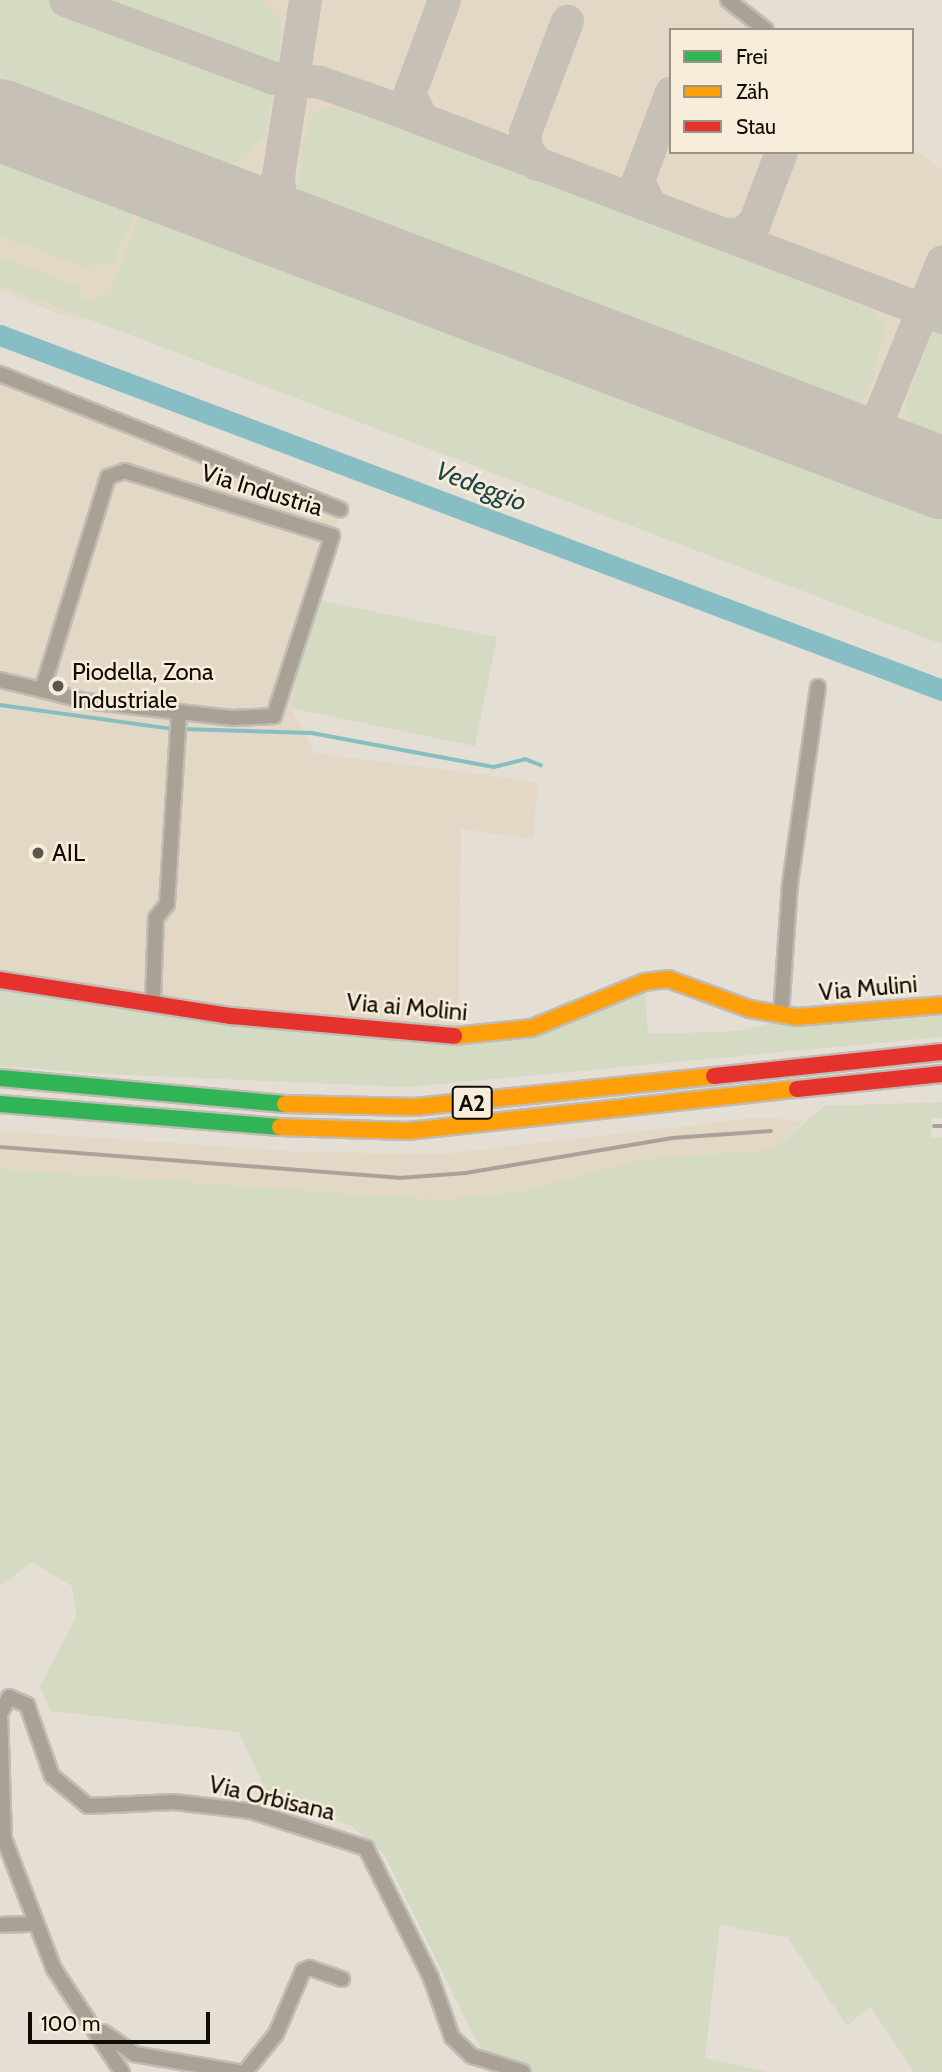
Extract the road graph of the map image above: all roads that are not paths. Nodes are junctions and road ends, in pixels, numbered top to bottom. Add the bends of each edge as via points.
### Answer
1 (728, 0) edge
2 (763, 28) edge
3 (0, 374) edge
4 (340, 509) dead end
5 (0, 680) edge
6 (818, 687) dead end
7 (41, 690) junction
8 (179, 713) junction
9 (0, 980) edge
10 (152, 1002) junction
11 (942, 1005) edge
12 (789, 1016) junction
13 (942, 1052) edge
14 (942, 1074) edge
15 (0, 1078) edge
16 (0, 1104) edge
17 (0, 1924) edge
18 (36, 1924) junction
19 (342, 1979) dead end
20 (102, 2032) junction
21 (122, 2072) edge
22 (239, 2072) edge
23 (245, 2072) edge
24 (523, 2072) edge

1 - 2 street
3 - 4 street
5 - 7 street, Via Industria
6 - 12 street via 790,884
7 - 8 street, Via Industria
7 - 8 street, Via Industria via 108,477 125,471 332,536 274,716
8 - 10 street via 167,904 156,918
9 - 10 main road, Via ai Molini
10 - 12 main road, Via ai Molini via 231,1016 492,1035 532,1028 644,982 668,979
11 - 12 main road, Via Mulini
13 - 15 main road, A2 via 415,1107 279,1104
14 - 16 main road, A2 via 408,1131 271,1128
17 - 18 street
18 - 20 street, Via Orbisana via 60,1980
18 - 24 street, Via Orbisana via 4,1839 0,1806 0,1714 5,1700 16,1697 30,1711 52,1776 88,1806 174,1802 251,1811 366,1848 385,1876 452,2037 472,2056
19 - 23 street via 310,1968 303,1972 276,2034
20 - 21 street, Via Orbisana
20 - 22 street, Via Orbisana via 108,2031 134,2054

